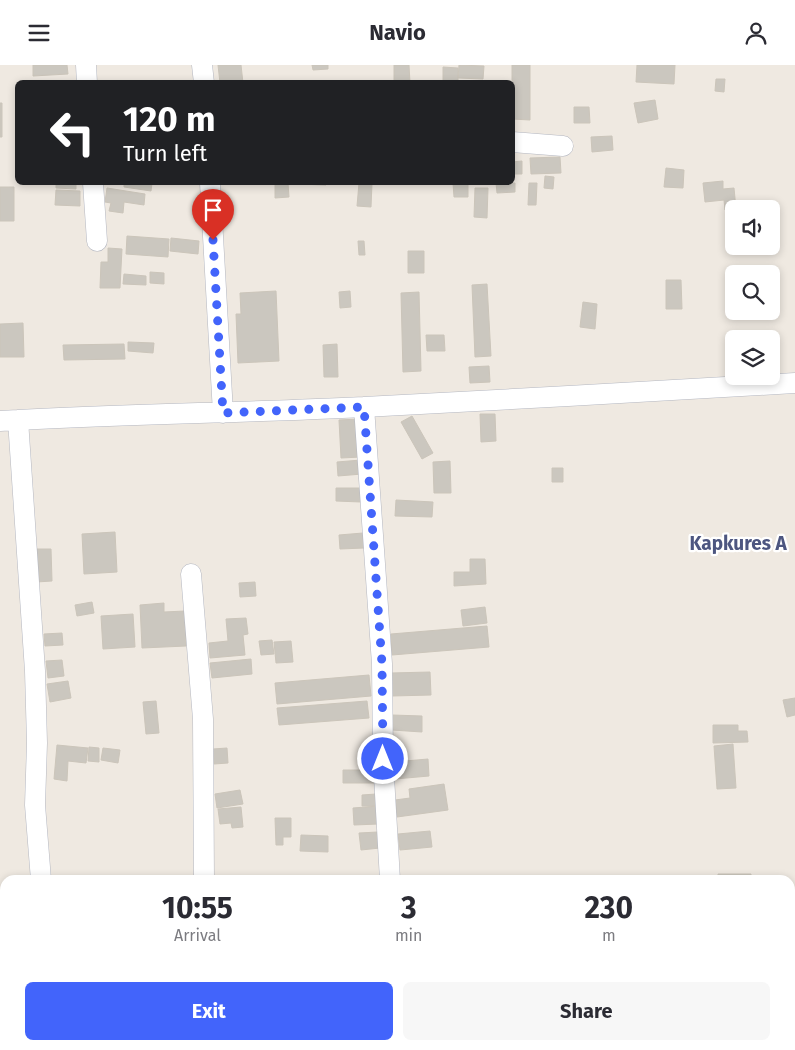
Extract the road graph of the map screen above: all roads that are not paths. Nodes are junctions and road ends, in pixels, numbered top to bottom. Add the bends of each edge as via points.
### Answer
1 (86, 65) edge
2 (202, 65) edge
3 (87, 80) edge
4 (204, 80) edge
5 (515, 142) edge
6 (563, 146) dead end
7 (94, 185) edge
8 (210, 185) edge
9 (97, 241) dead end
10 (795, 383) edge
11 (364, 407) junction
12 (223, 413) junction
13 (9, 420) edge
14 (192, 574) dead end
15 (41, 875) edge
16 (204, 875) edge
17 (390, 875) edge

1 - 3 street
2 - 4 street
5 - 6 street
7 - 9 street
8 - 12 street
10 - 11 street
11 - 12 street
11 - 17 street via 382,664
12 - 13 street
13 - 15 street via 34,671 37,743 34,805
14 - 16 street via 203,719

